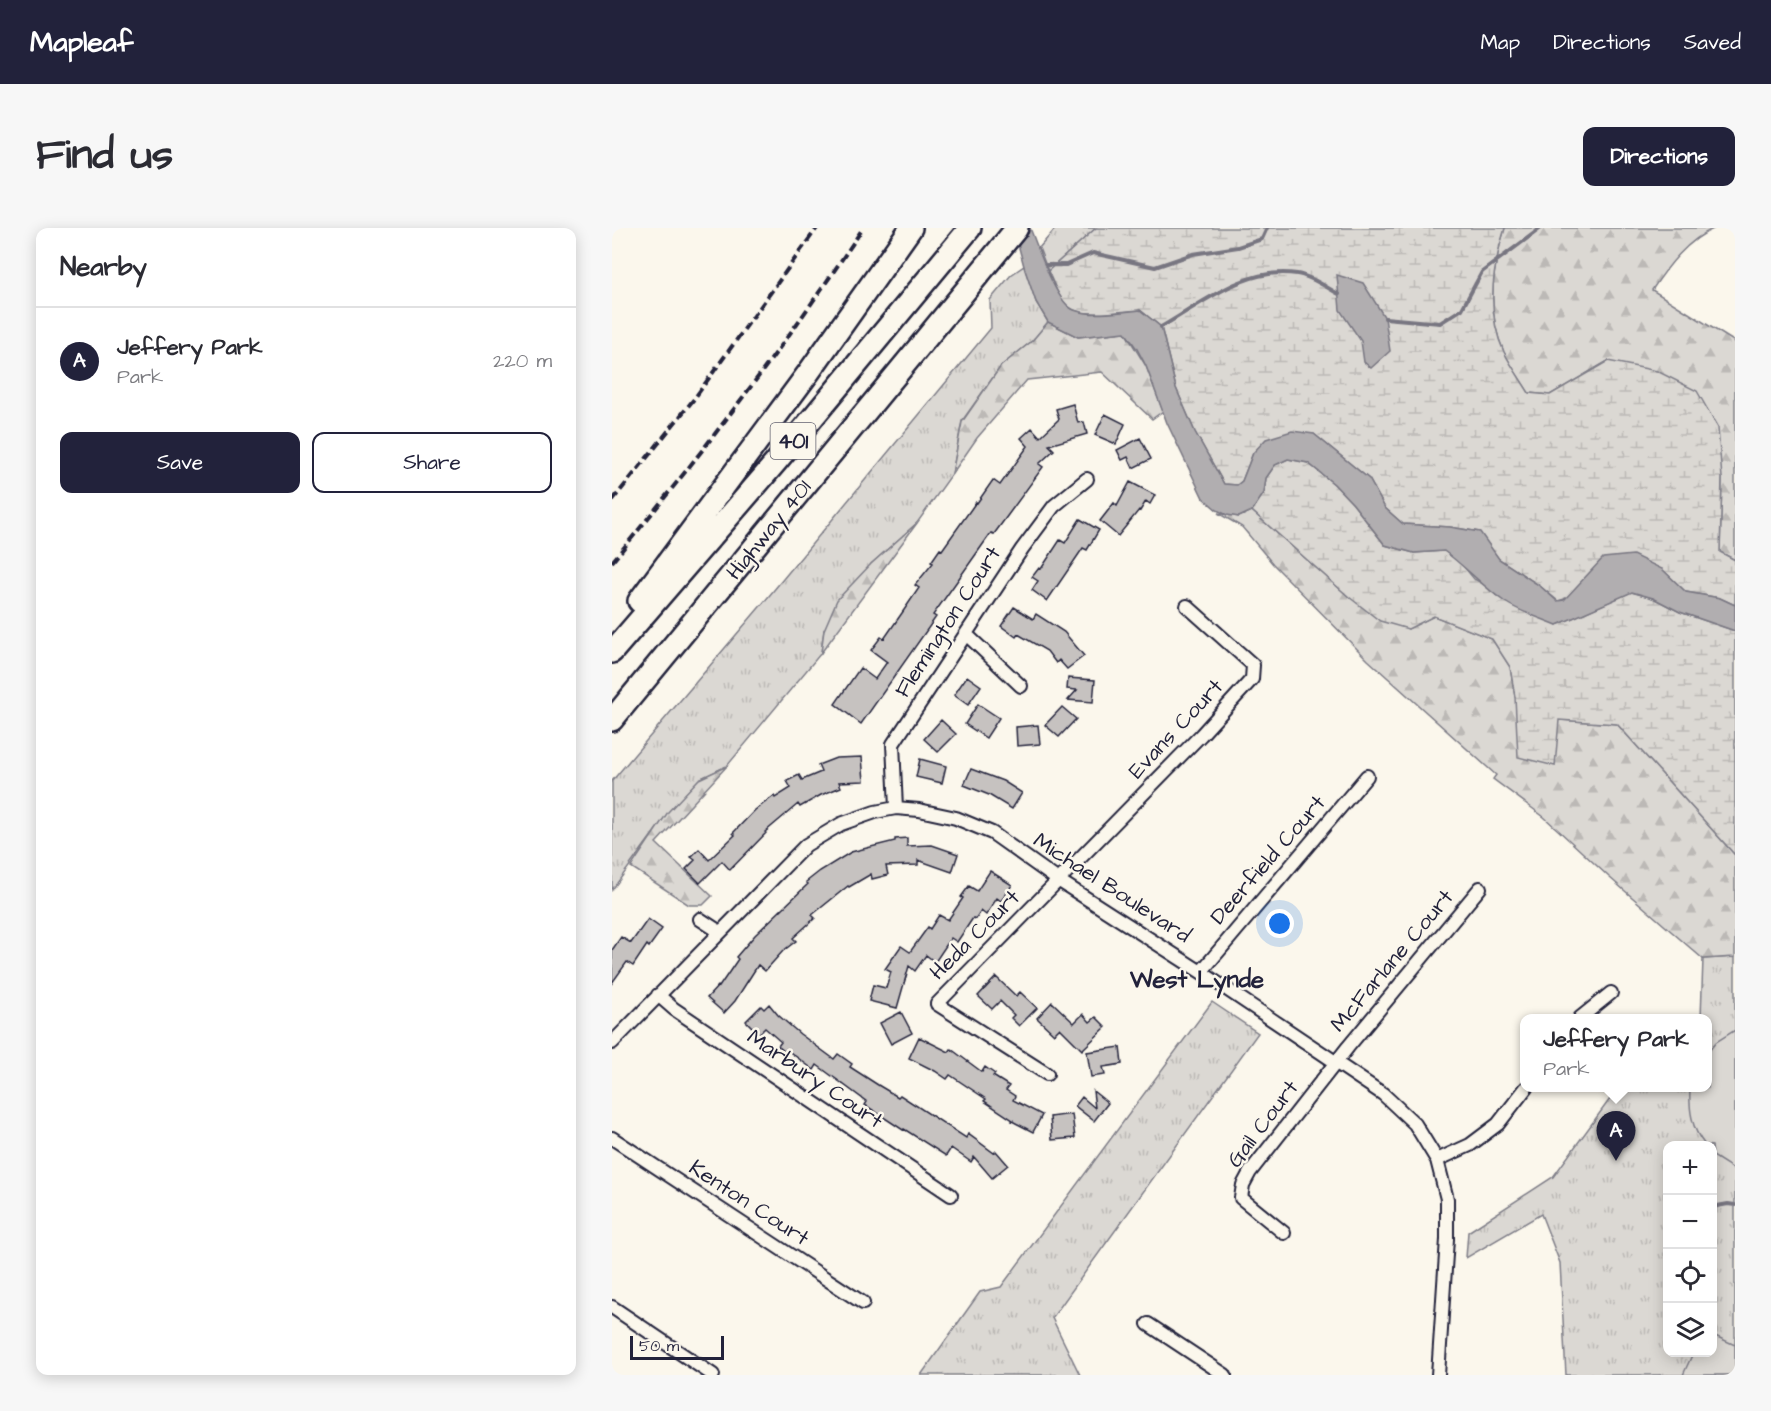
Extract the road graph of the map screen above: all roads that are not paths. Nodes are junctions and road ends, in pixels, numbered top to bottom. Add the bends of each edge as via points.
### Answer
1 (911, 228) edge
2 (970, 228) edge
3 (1017, 228) edge
4 (1087, 479) dead end
5 (1187, 606) dead end
6 (966, 634) junction
7 (612, 639) edge
8 (612, 652) edge
9 (1021, 686) dead end
10 (612, 720) edge
11 (1367, 776) dead end
12 (896, 808) junction
13 (1058, 880) junction
14 (1480, 888) dead end
15 (700, 919) dead end
16 (720, 932) junction
17 (1201, 972) junction
18 (1611, 993) dead end
19 (658, 995) junction
20 (1585, 1014) edge
21 (612, 1043) edge
22 (1336, 1062) junction
23 (1047, 1074) dead end
24 (1523, 1092) edge
25 (612, 1138) edge
26 (1437, 1160) junction
27 (951, 1195) dead end
28 (1284, 1233) dead end
29 (862, 1303) dead end
30 (612, 1307) edge
31 (1148, 1324) dead end
32 (713, 1375) edge
33 (1225, 1375) edge
34 (1438, 1375) edge

1 - 7 highway
2 - 8 highway, Highway 401 / 401
3 - 10 highway, Highway 401 / 401
4 - 6 street, Flemington Court via 1054,506
5 - 13 street, Evans Court via 1253,665 1252,679
6 - 9 street
6 - 12 street, Flemington Court via 893,744
11 - 17 street, Deerfield Court
12 - 13 street, Michael Boulevard via 956,818 992,833
12 - 16 street, Michael Boulevard via 841,824 806,845
13 - 17 street, Michael Boulevard
13 - 23 street, Heda Court via 937,1004
14 - 22 street, McFarlane Court
15 - 16 street
16 - 19 street, Michael Boulevard
17 - 22 street, Michael Boulevard
18 - 20 street
19 - 21 street, Michael Boulevard
19 - 27 street, Marbury Court
22 - 26 street, Michael Boulevard via 1383,1094 1415,1124
22 - 28 street, Gail Court via 1243,1185 1241,1198
24 - 26 street via 1498,1124 1470,1145
25 - 29 street, Kenton Court
26 - 34 street, Michael Boulevard via 1447,1199
30 - 32 street
31 - 33 street

